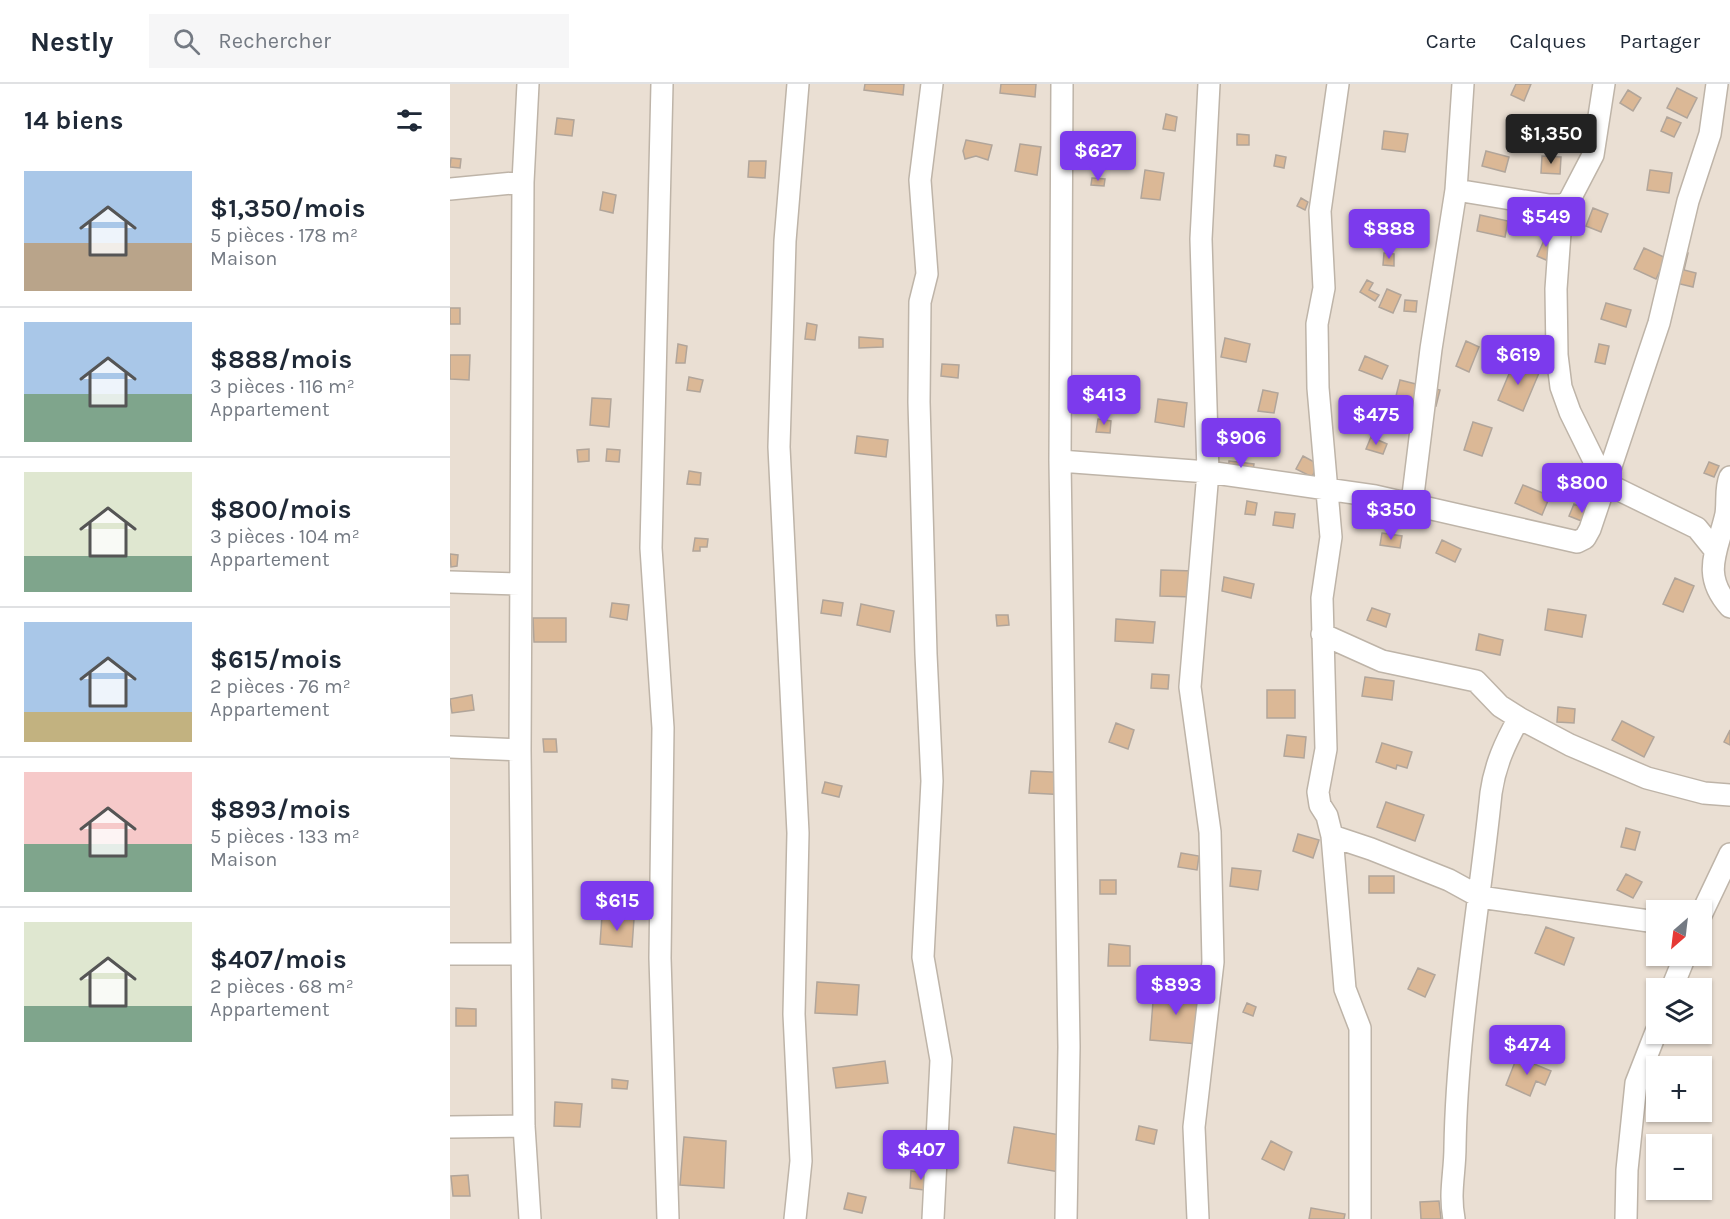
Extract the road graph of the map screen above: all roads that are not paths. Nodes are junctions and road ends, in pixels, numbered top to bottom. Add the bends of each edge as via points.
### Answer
1 (528, 84) edge
2 (662, 84) edge
3 (798, 84) edge
4 (932, 84) edge
5 (1062, 84) edge
6 (1209, 84) edge
7 (1338, 84) edge
8 (1463, 84) edge
9 (1604, 84) edge
10 (1717, 84) edge
11 (523, 182) junction
12 (450, 189) edge
13 (1456, 190) junction
14 (1563, 205) junction
15 (1060, 461) junction
16 (1208, 472) junction
17 (1730, 477) edge
18 (1605, 483) junction
19 (1328, 490) junction
20 (1412, 503) junction
21 (1714, 549) junction
22 (450, 582) edge
23 (520, 584) junction
24 (1730, 607) edge
25 (1322, 634) junction
26 (1519, 718) junction
27 (450, 747) edge
28 (520, 750) junction
29 (1730, 795) edge
30 (1332, 836) junction
31 (1730, 854) edge
32 (1480, 897) junction
33 (1708, 900) edge
34 (1646, 921) edge
35 (450, 954) edge
36 (521, 954) junction
37 (1651, 1044) edge
38 (450, 1126) edge
39 (524, 1126) junction
40 (530, 1219) edge
41 (668, 1219) edge
42 (795, 1219) edge
43 (933, 1219) edge
44 (1066, 1219) edge
45 (1198, 1219) edge
46 (1360, 1219) edge
47 (1454, 1219) edge
48 (1626, 1219) edge

1 - 11 street
2 - 41 street via 651,548 663,728 660,958
3 - 42 street via 785,241 779,447 798,832 794,1014 801,1161
4 - 43 street via 920,180 927,274 920,302 919,402 932,781 923,957 941,1060
5 - 15 street
6 - 16 street via 1201,239
7 - 19 street via 1320,222 1324,288 1317,324 1318,388
8 - 13 street
9 - 14 street via 1593,155 1569,201
10 - 18 street via 1710,134 1688,201 1659,323
11 - 12 street
11 - 23 street
13 - 14 street
13 - 20 street
14 - 18 street via 1556,289 1561,387
15 - 16 street
15 - 44 street via 1069,1047
16 - 19 street
16 - 45 street via 1190,687 1210,832 1213,963 1194,1127
17 - 21 street via 1725,519
18 - 20 street via 1590,528 1585,538 1577,542
18 - 21 street via 1697,528
19 - 20 street
19 - 25 street via 1331,537 1322,598
21 - 24 street via 1712,568 1719,596
22 - 23 street
23 - 28 street
25 - 26 street via 1382,662 1476,681 1500,706
25 - 30 street via 1326,749 1318,792
26 - 29 street via 1647,778 1704,793
26 - 32 street via 1494,770
27 - 28 street
28 - 36 street
30 - 32 street via 1439,876
30 - 46 street via 1345,989 1360,1028
31 - 33 street
32 - 34 street
32 - 47 street via 1459,1062 1450,1191
35 - 36 street
36 - 39 street
37 - 48 street via 1636,1083
38 - 39 street
39 - 40 street

